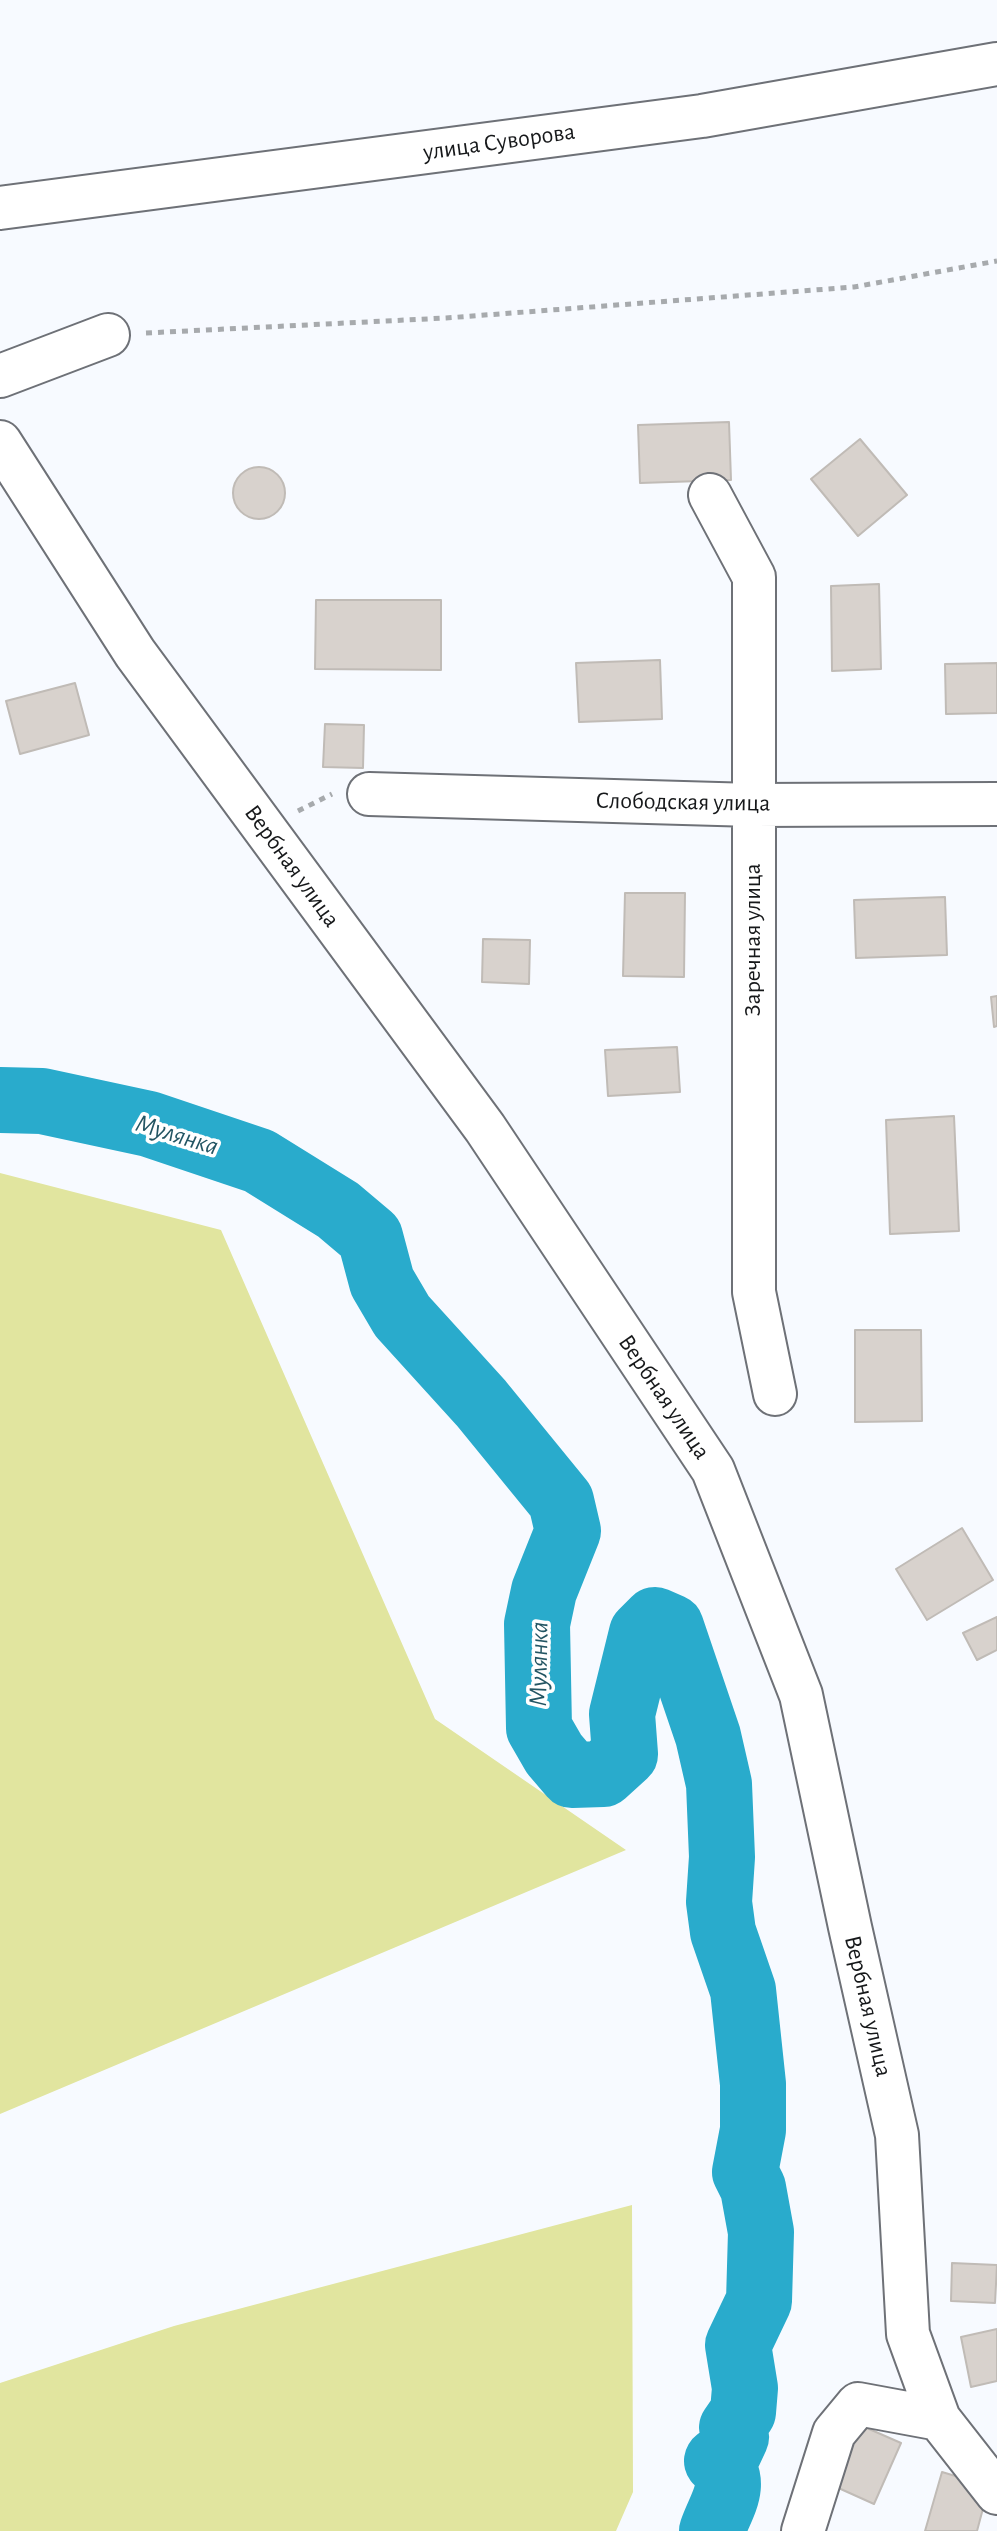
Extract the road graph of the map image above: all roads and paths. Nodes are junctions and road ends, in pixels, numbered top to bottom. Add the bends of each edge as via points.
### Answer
1 (997, 64) edge
2 (0, 208) edge
3 (997, 261) edge
4 (108, 335) joint
5 (0, 376) edge
6 (0, 442) edge
7 (710, 495) dead end
8 (369, 794) joint
9 (997, 804) edge
10 (753, 805) junction
11 (266, 830) junction
12 (775, 1394) dead end
13 (939, 2419) junction
14 (997, 2493) edge
15 (803, 2531) edge

1 - 2 street, улица Суворова via 702,116
3 - 4 path via 854,287 446,318
4 - 5 street
6 - 11 street, Вербная улица via 135,653
7 - 10 street, Заречная улица via 754,577
8 - 10 street, Слободская улица
8 - 11 path via 329,794
9 - 10 street, Слободская улица
10 - 12 street, Заречная улица via 754,1292
11 - 13 street, Вербная улица via 485,1128 713,1470 801,1695 897,2135 908,2334
13 - 14 street, Вербная улица
13 - 15 street via 858,2404 834,2433

